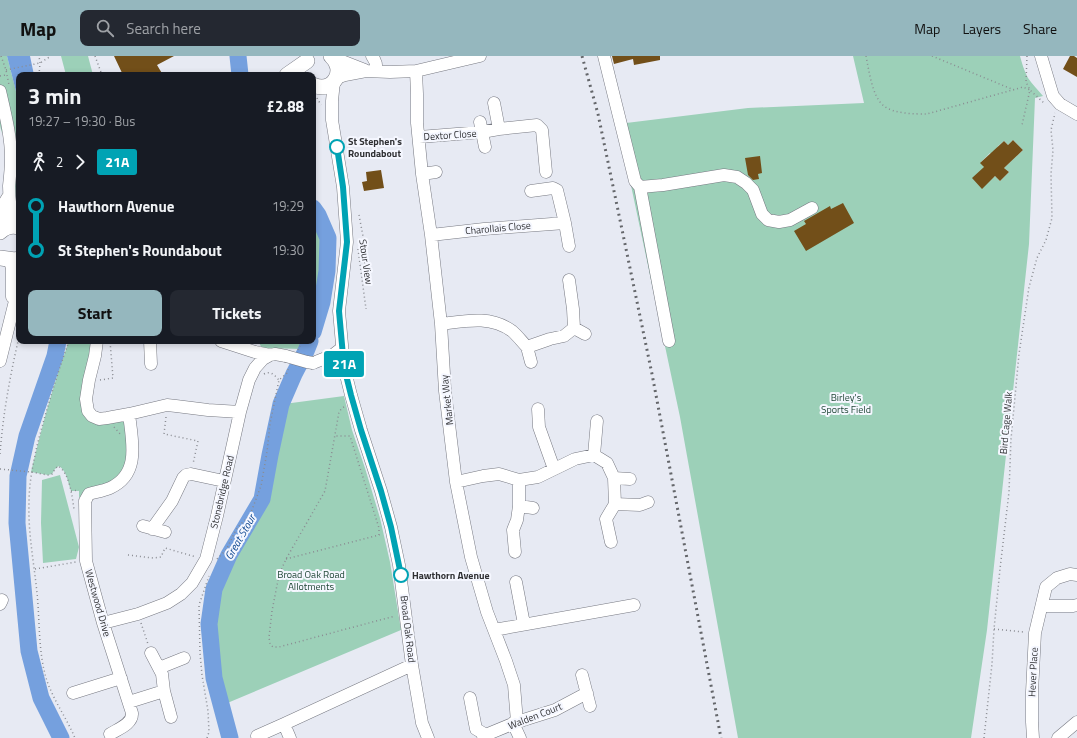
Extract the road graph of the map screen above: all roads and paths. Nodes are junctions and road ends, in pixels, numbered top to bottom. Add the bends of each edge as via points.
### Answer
1 (1, 56) edge
2 (39, 56) edge
3 (51, 56) edge
4 (95, 56) edge
5 (372, 56) edge
6 (480, 56) edge
7 (604, 56) edge
8 (866, 56) edge
9 (932, 56) edge
10 (1026, 56) edge
11 (1041, 56) edge
12 (337, 58) edge
13 (40, 63) junction
14 (371, 71) junction
15 (416, 71) junction
16 (39, 72) edge
17 (101, 72) edge
18 (7, 74) dead end
19 (0, 76) edge
20 (316, 79) edge
21 (335, 80) junction
22 (316, 84) edge
23 (316, 90) edge
24 (1014, 90) junction
25 (1030, 90) junction
26 (0, 91) edge
27 (494, 103) dead end
28 (1045, 104) dead end
29 (321, 105) dead end
30 (1055, 113) dead end
31 (1077, 114) edge
32 (332, 120) junction
33 (1022, 125) dead end
34 (481, 127) junction
35 (499, 129) junction
36 (418, 137) junction
37 (5, 145) edge
38 (485, 147) dead end
39 (436, 172) dead end
40 (546, 172) dead end
41 (422, 174) junction
42 (640, 187) junction
43 (531, 191) dead end
44 (5, 195) edge
45 (16, 203) edge
46 (812, 208) dead end
47 (359, 215) dead end
48 (565, 223) junction
49 (12, 228) edge
50 (431, 235) junction
51 (569, 246) dead end
52 (358, 249) dead end
53 (7, 258) edge
54 (361, 273) junction
55 (569, 280) dead end
56 (16, 297) edge
57 (366, 308) dead end
58 (441, 324) junction
59 (574, 328) junction
60 (8, 329) edge
61 (585, 334) dead end
62 (669, 341) dead end
63 (68, 344) edge
64 (97, 344) edge
65 (110, 344) edge
66 (150, 344) edge
67 (230, 344) edge
68 (300, 346) dead end
69 (527, 347) junction
70 (342, 348) junction
71 (270, 355) junction
72 (292, 356) junction
73 (0, 361) edge
74 (531, 362) dead end
75 (314, 363) junction
76 (151, 364) dead end
77 (344, 367) junction
78 (271, 373) dead end
79 (113, 378) dead end
80 (279, 380) junction
81 (167, 405) junction
82 (354, 406) junction
83 (538, 409) dead end
84 (240, 412) junction
85 (129, 414) junction
86 (104, 418) junction
87 (597, 421) dead end
88 (335, 436) junction
89 (122, 437) dead end
90 (0, 454) edge
91 (594, 455) junction
92 (0, 469) edge
93 (554, 469) junction
94 (31, 472) junction
95 (191, 474) junction
96 (614, 478) junction
97 (630, 479) dead end
98 (519, 480) junction
99 (224, 481) junction
100 (456, 482) junction
101 (80, 495) junction
102 (648, 502) dead end
103 (615, 504) junction
104 (519, 506) junction
105 (533, 508) dead end
106 (74, 512) dead end
107 (165, 532) dead end
108 (610, 542) dead end
109 (515, 552) dead end
110 (128, 555) dead end
111 (286, 559) junction
112 (210, 560) junction
113 (86, 561) junction
114 (35, 569) junction
115 (211, 572) dead end
116 (1077, 575) edge
117 (516, 582) dead end
118 (634, 605) dead end
119 (1077, 605) edge
120 (1042, 606) junction
121 (406, 613) junction
122 (138, 614) junction
123 (104, 623) junction
124 (524, 624) junction
125 (994, 629) junction
126 (494, 630) junction
127 (1035, 633) junction
128 (151, 653) joint
129 (184, 658) dead end
130 (412, 665) junction
131 (159, 668) junction
132 (582, 674) dead end
133 (121, 678) junction
134 (164, 691) junction
135 (73, 693) dead end
136 (587, 693) junction
137 (470, 698) dead end
138 (129, 702) junction
139 (590, 706) dead end
140 (172, 717) dead end
141 (1077, 722) edge
142 (515, 723) junction
143 (284, 724) junction
144 (110, 734) dead end
145 (257, 736) dead end
146 (75, 738) edge
147 (207, 738) edge
148 (290, 738) edge
149 (428, 738) edge
150 (520, 738) edge
151 (984, 738) edge
152 (1033, 738) edge
153 (1058, 738) edge

1 - 13 path via 6,70
2 - 13 path
3 - 13 path
4 - 17 path
5 - 14 street via 377,65
6 - 15 street
7 - 42 street via 635,181
8 - 24 path via 876,95 884,106 897,111 927,114
9 - 24 path
10 - 25 path via 1026,82
11 - 31 street via 1053,96 1060,104
12 - 14 street
12 - 21 main road via 338,73
13 - 16 path
14 - 15 street
14 - 21 street via 345,75
15 - 36 street, Market Way
18 - 19 path
20 - 21 main road via 322,87
21 - 32 street, Broad Oak Road
22 - 32 street, Broad Oak Road
23 - 29 path
24 - 25 path via 1024,87
25 - 28 path
25 - 33 path
26 - 37 street via 8,126
27 - 35 street
30 - 125 path, Bird Cage Walk via 1051,130 1052,218 1029,287 1020,346 1009,492
32 - 70 street, Broad Oak Road via 343,187 347,242 339,311
34 - 35 street, Dextor Close
34 - 36 street, Dextor Close
34 - 38 street, Dextor Close
35 - 40 street, Dextor Close via 537,126 542,130
36 - 41 street, Market Way
37 - 44 street via 11,159
39 - 41 street
41 - 50 street, Market Way
42 - 46 street via 724,175 737,178 753,190 762,214 768,220 790,220
42 - 62 street
43 - 48 street via 552,188 557,190
44 - 45 street
44 - 49 street via 3,205
47 - 54 path via 366,252 364,270
48 - 50 street, Charollais Close
48 - 51 street
50 - 58 street, Market Way
52 - 54 path, Stour View
53 - 60 street via 12,269
54 - 57 path, Stour View
55 - 59 street
56 - 60 street
58 - 69 street via 479,320 498,323 512,331
58 - 100 street, Market Way via 445,391
59 - 61 street
59 - 69 street via 564,336
60 - 73 street
60 - 90 path via 6,399
63 - 94 path via 44,417
64 - 86 street via 86,399 88,411 92,416
65 - 79 path
66 - 76 street
67 - 71 street
68 - 72 path
69 - 74 street
70 - 75 street
70 - 77 street, Broad Oak Road
71 - 72 street
71 - 84 street, Stonebridge Road via 255,368
72 - 75 street, bridge
72 - 80 path via 286,373
75 - 77 street
77 - 82 street, Broad Oak Road
78 - 80 path
80 - 112 path via 261,486 250,515 237,528 226,550
81 - 84 street
81 - 85 street
81 - 95 path via 164,434 198,440
82 - 88 path via 342,408 339,412
82 - 121 street, Broad Oak Road via 391,527
83 - 93 street via 539,427
84 - 99 street, Stonebridge Road
85 - 86 street
85 - 101 street via 133,447 132,460 126,476 109,489
86 - 89 path
87 - 91 street
88 - 111 path via 325,492
88 - 111 path via 350,436 379,535
91 - 93 street via 575,459
91 - 96 street via 607,463
92 - 94 path
93 - 98 street via 538,477
94 - 101 path via 48,475 58,466
94 - 114 path via 28,502
95 - 99 street
95 - 107 street via 186,474 172,501 147,527
96 - 97 street
96 - 103 street
98 - 100 street via 499,474
98 - 104 street
99 - 112 street, Stonebridge Road
100 - 126 street, Market Way via 471,558
101 - 106 path
101 - 113 street, Westwood Drive
102 - 103 street via 640,505
103 - 108 street via 606,519
104 - 105 street
104 - 109 street via 513,530
110 - 112 path via 161,557 165,548
111 - 121 path via 279,575 272,611 269,637 273,647
112 - 122 street, Stonebridge Road via 181,594 167,603
113 - 114 path
113 - 123 street, Westwood Drive
114 - 146 path via 42,658 58,706
115 - 147 path via 200,605 200,653 208,711
116 - 120 street, Hever Place via 1070,574 1057,578 1046,587
117 - 124 street
118 - 124 street
119 - 120 street
120 - 127 street, Hever Place
121 - 130 street, Broad Oak Road
122 - 123 street, Stonebridge Road
122 - 128 path
123 - 133 street, Westwood Drive
124 - 126 street
125 - 127 path
125 - 151 path, Bird Cage Walk
126 - 142 street, Market Way via 514,685
127 - 152 street, Hever Place
128 - 131 street
129 - 131 street
130 - 143 street
130 - 149 street, Broad Oak Road via 422,723
131 - 134 street
132 - 136 street
133 - 135 street
133 - 138 street, Westwood Drive
134 - 138 street
134 - 140 street
136 - 139 street
136 - 142 street, Walden Court via 555,710
137 - 142 street, Walden Court via 476,729 484,736
138 - 144 street, Westwood Drive via 133,717 130,722
141 - 153 street
142 - 150 street
143 - 145 street
143 - 148 street

